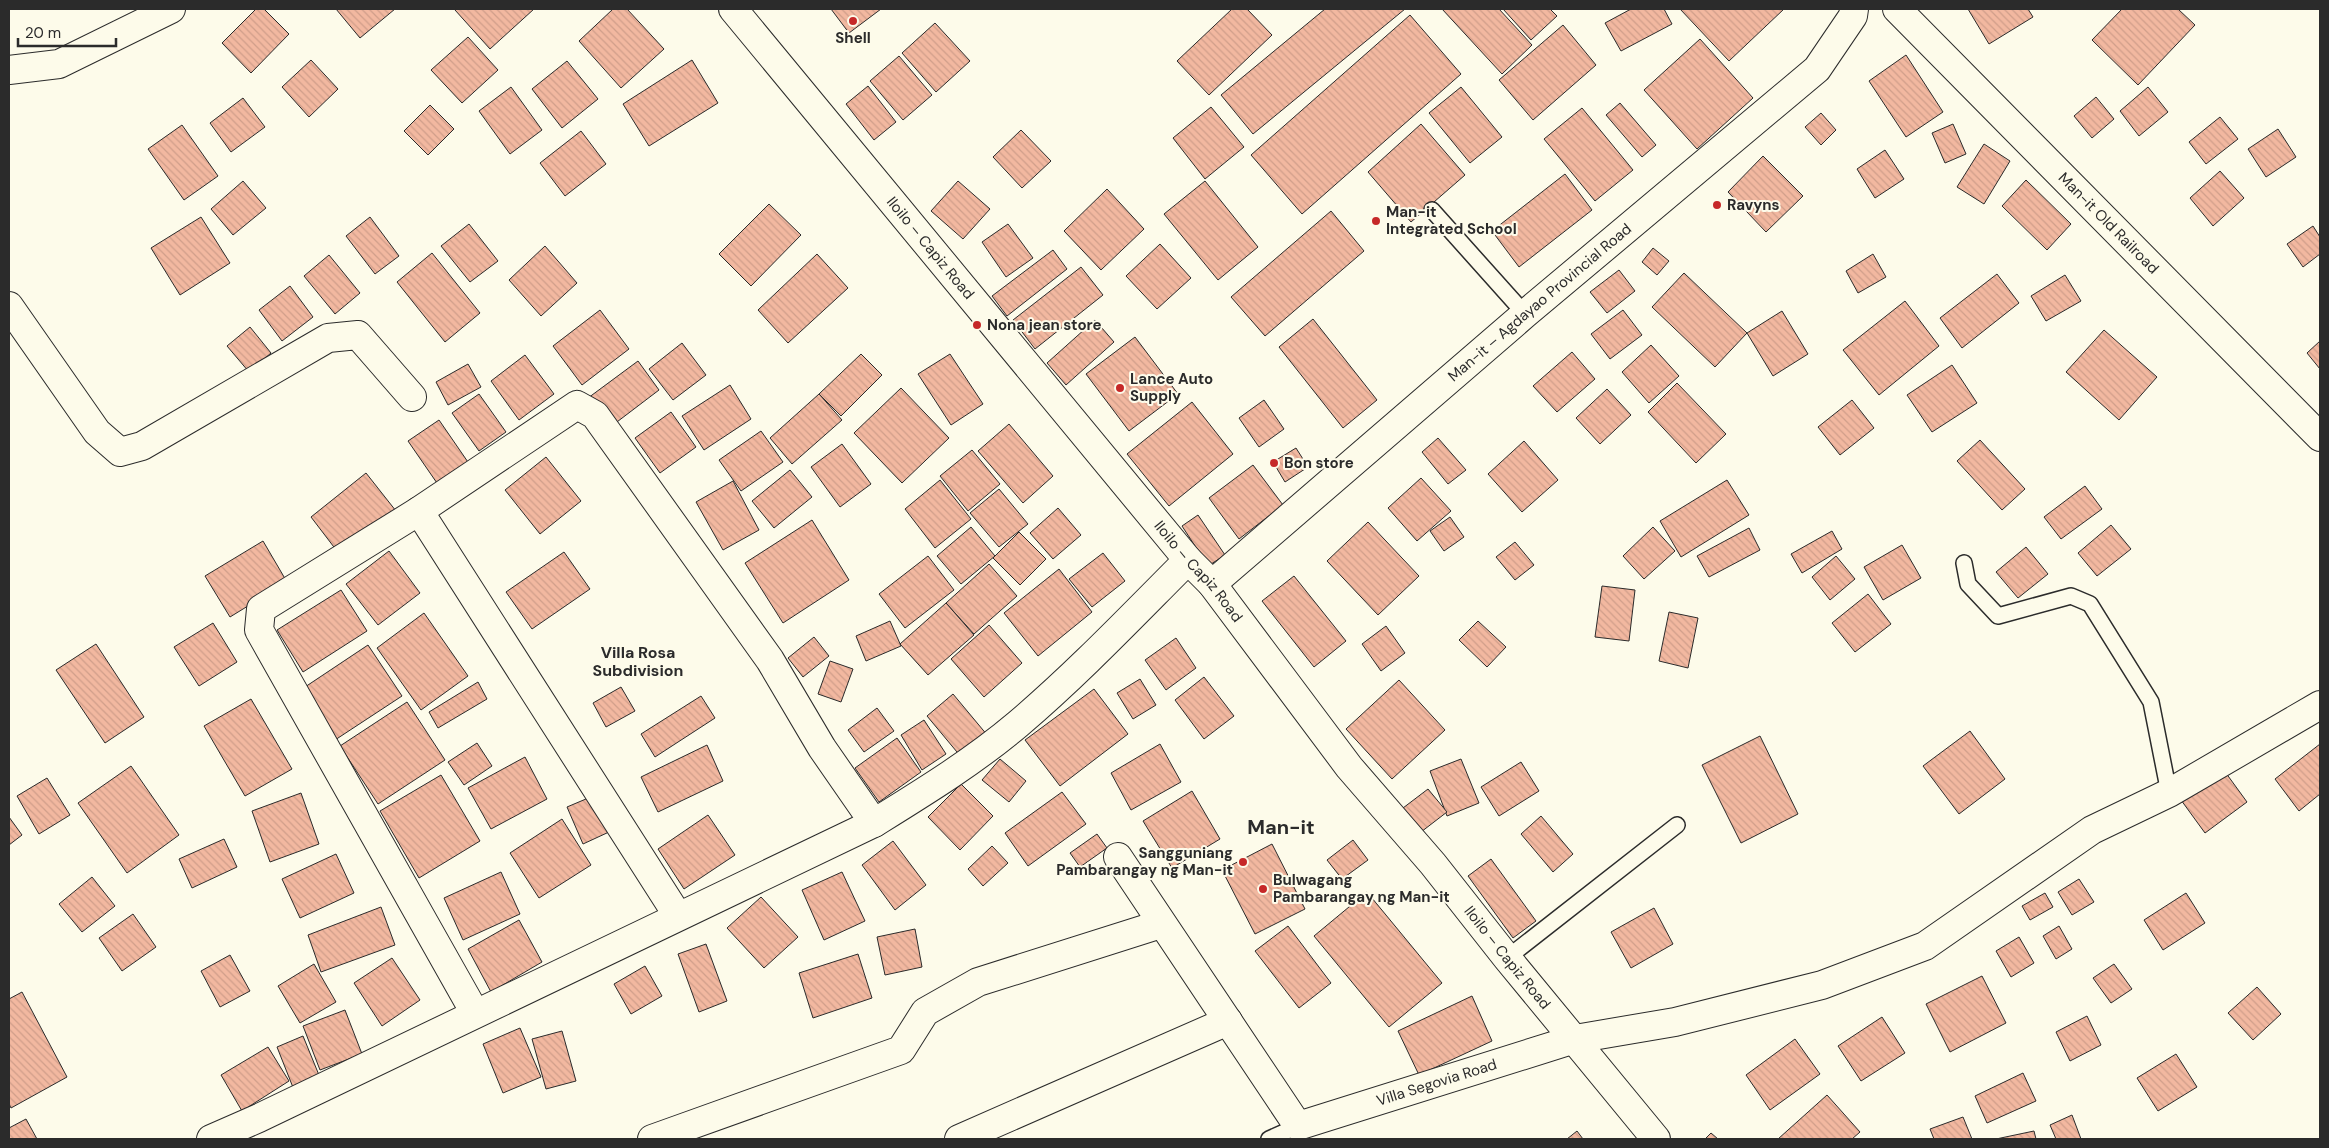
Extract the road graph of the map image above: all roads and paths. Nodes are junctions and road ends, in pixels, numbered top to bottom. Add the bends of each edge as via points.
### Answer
1 (171, 9) edge
2 (733, 9) edge
3 (1854, 9) edge
4 (1897, 9) edge
5 (9, 70) edge
6 (1432, 210) dead end
7 (9, 306) edge
8 (1525, 314) junction
9 (412, 397) dead end
10 (2320, 437) edge
11 (419, 510) junction
12 (1188, 560) junction
13 (1964, 563) dead end
14 (1212, 584) junction
15 (2320, 705) edge
16 (2169, 793) junction
17 (874, 823) junction
18 (1677, 825) dead end
19 (1118, 857) dead end
20 (678, 916) junction
21 (1161, 924) junction
22 (1507, 958) junction
23 (475, 1013) junction
24 (1228, 1021) junction
25 (1575, 1039) junction
26 (1298, 1126) junction
27 (210, 1139) edge
28 (652, 1139) edge
29 (959, 1139) edge
30 (1269, 1139) edge
31 (1656, 1139) edge

1 - 5 main road via 60,64
2 - 12 main road, Iloilo – Capiz Road
3 - 8 main road, Man-it – Agdayao Provincial Road via 1853,16 1817,70
4 - 10 main road, Man-it Old Railroad
6 - 8 lane
7 - 9 main road via 97,432 120,452 142,446 328,338 358,335
8 - 14 main road, Man-it – Agdayao Provincial Road
11 - 17 main road via 577,405 595,415 770,660 822,748
11 - 20 main road
11 - 23 main road via 261,610 259,630
12 - 14 main road, Iloilo – Capiz Road
12 - 17 main road via 1078,670 1016,725 946,779
13 - 16 lane via 1968,584 1998,616 2071,596 2090,604 2151,702
14 - 22 main road, Iloilo – Capiz Road via 1349,767 1433,864
15 - 16 main road, Villa Segovia Road
16 - 25 main road, Villa Segovia Road via 2092,830 1925,946 1822,985 1675,1022
17 - 20 main road
18 - 22 lane
19 - 21 main road
20 - 23 main road
21 - 24 main road
21 - 28 main road via 978,982 925,1012 901,1050
22 - 25 main road, Iloilo – Capiz Road
23 - 27 main road
24 - 26 main road
24 - 29 main road
25 - 26 main road, Villa Segovia Road
25 - 31 main road, Iloilo – Capiz Road
26 - 30 lane

